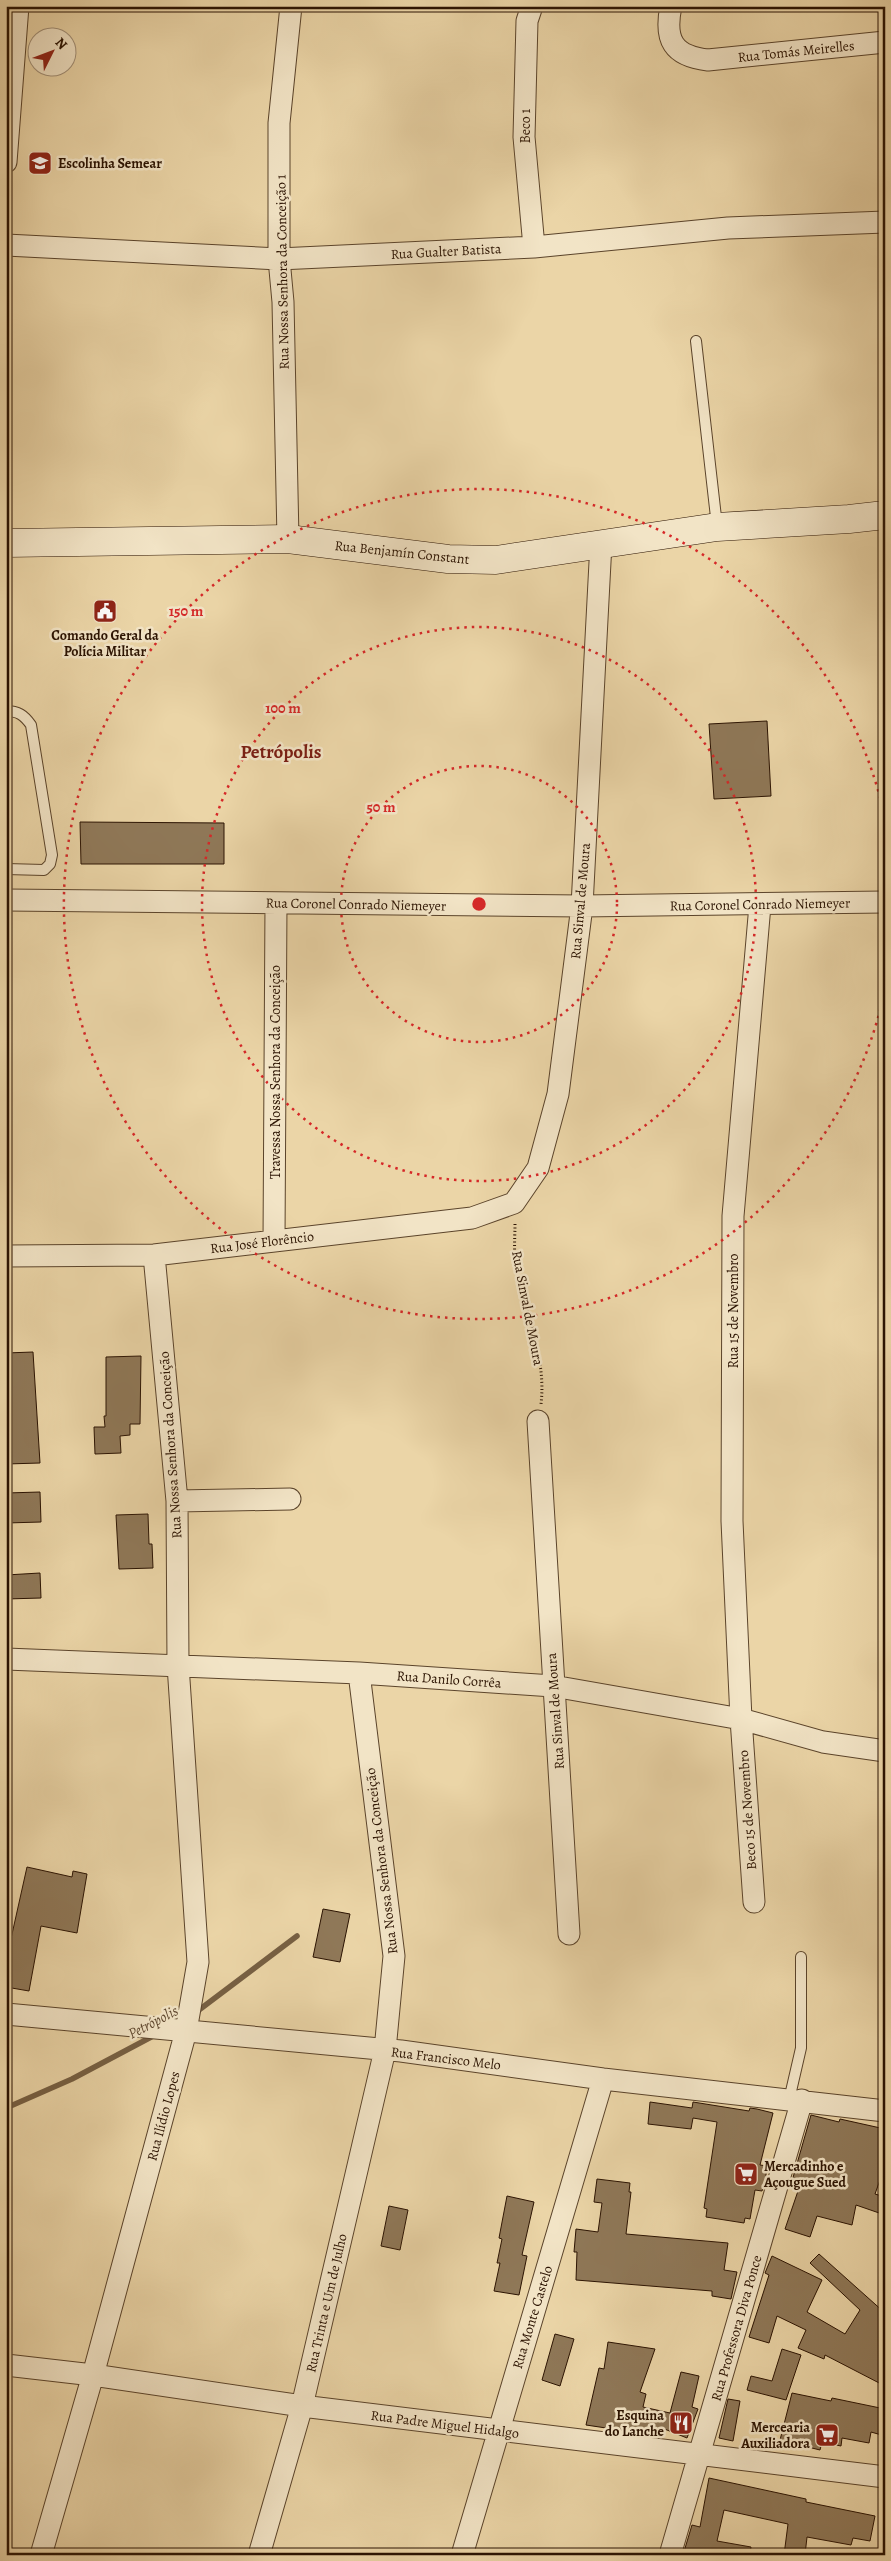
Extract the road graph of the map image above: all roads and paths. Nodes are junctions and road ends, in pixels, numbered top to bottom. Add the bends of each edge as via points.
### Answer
1 (18, 6) edge
2 (291, 6) edge
3 (532, 6) edge
4 (671, 6) edge
5 (885, 42) edge
6 (6, 162) edge
7 (885, 222) edge
8 (6, 245) edge
9 (534, 247) junction
10 (278, 259) junction
11 (696, 341) dead end
12 (885, 515) edge
13 (717, 527) junction
14 (288, 539) junction
15 (6, 543) edge
16 (601, 543) junction
17 (6, 711) edge
18 (6, 869) edge
19 (6, 900) edge
20 (885, 902) edge
21 (276, 903) junction
22 (760, 905) junction
23 (582, 906) junction
24 (514, 1203) junction
25 (274, 1241) junction
26 (154, 1255) junction
27 (6, 1256) edge
28 (538, 1421) joint
29 (290, 1499) dead end
30 (177, 1501) junction
31 (6, 1659) edge
32 (178, 1665) junction
33 (359, 1673) junction
34 (553, 1686) junction
35 (741, 1719) junction
36 (885, 1751) edge
37 (754, 1902) dead end
38 (569, 1934) dead end
39 (801, 1957) dead end
40 (6, 2014) edge
41 (186, 2031) junction
42 (385, 2050) junction
43 (603, 2079) junction
44 (796, 2100) junction
45 (885, 2111) edge
46 (6, 2365) edge
47 (93, 2376) junction
48 (302, 2406) junction
49 (498, 2430) junction
50 (700, 2453) junction
51 (885, 2477) edge
52 (41, 2555) edge
53 (259, 2555) edge
54 (462, 2555) edge
55 (670, 2555) edge

1 - 6 street
2 - 10 street, Rua Nossa Senhora da Conceição 1 via 279,123
3 - 9 street, Beco 1 via 527,21 524,137
4 - 5 street, Rua Tomás Meirelles via 669,32 672,44 687,56 708,60
7 - 9 street, Rua Gualter Batista via 728,228
8 - 10 street, Rua Gualter Batista
9 - 10 street, Rua Gualter Batista
10 - 14 street, Rua Nossa Senhora da Conceição 1
11 - 13 lane
12 - 13 street, Rua Benjamín Constant
13 - 16 street, Rua Benjamín Constant
14 - 15 street, Rua Benjamín Constant
14 - 16 street, Rua Benjamín Constant via 448,559 496,560
16 - 23 street, Rua Sinval de Moura
17 - 18 lane via 15,711 31,724 52,855 44,870
19 - 21 street, Rua Coronel Conrado Niemeyer
20 - 22 street, Rua Coronel Conrado Niemeyer
21 - 23 street, Rua Coronel Conrado Niemeyer
21 - 25 street, Travessa Nossa Senhora da Conceição
22 - 23 street, Rua Coronel Conrado Niemeyer
22 - 35 street, Rua 15 de Novembro via 733,1216 732,1521
23 - 24 street, Rua Sinval de Moura via 558,1094 538,1168
24 - 25 street, Rua José Florêncio via 472,1218
24 - 28 path, Rua Sinval de Moura via 515,1258 543,1386
25 - 26 street, Rua José Florêncio
26 - 27 street, Rua José Florêncio
26 - 30 street, Rua Nossa Senhora da Conceição
28 - 34 street, Rua Sinval de Moura
29 - 30 street
30 - 32 street, Rua Nossa Senhora da Conceição
31 - 32 street, Rua Danilo Corrêa
32 - 33 street, Rua Danilo Corrêa
32 - 41 street, Rua Ilídio Lopes via 198,1936 198,1962
33 - 34 street, Rua Danilo Corrêa
33 - 42 street, Rua Nossa Senhora da Conceição via 394,1956
34 - 35 street, Rua Danilo Corrêa
34 - 38 street, Rua Sinval de Moura
35 - 36 street, Rua Danilo Corrêa via 823,1742
35 - 37 street, Beco 15 de Novembro
39 - 44 lane via 801,2048
40 - 41 street, Rua Francisco Melo
41 - 42 street, Rua Francisco Melo
41 - 47 street, Rua Ilídio Lopes
42 - 43 street, Rua Francisco Melo
42 - 48 street, Rua Trinta e Um de Julho
43 - 44 street, Rua Francisco Melo
43 - 49 street, Rua Monte Castelo
44 - 45 street, Rua Francisco Melo
44 - 50 street, Rua Professora Diva Ponce
46 - 47 street, Rua Padre Miguel Hidalgo
47 - 48 street, Rua Padre Miguel Hidalgo
47 - 52 street, Rua Ilídio Lopes
48 - 49 street, Rua Padre Miguel Hidalgo
48 - 53 street, Rua Trinta e Um de Julho
49 - 50 street, Rua Padre Miguel Hidalgo
49 - 54 street, Rua Monte Castelo
50 - 51 street, Rua Padre Miguel Hidalgo
50 - 55 street, Rua Professora Diva Ponce

